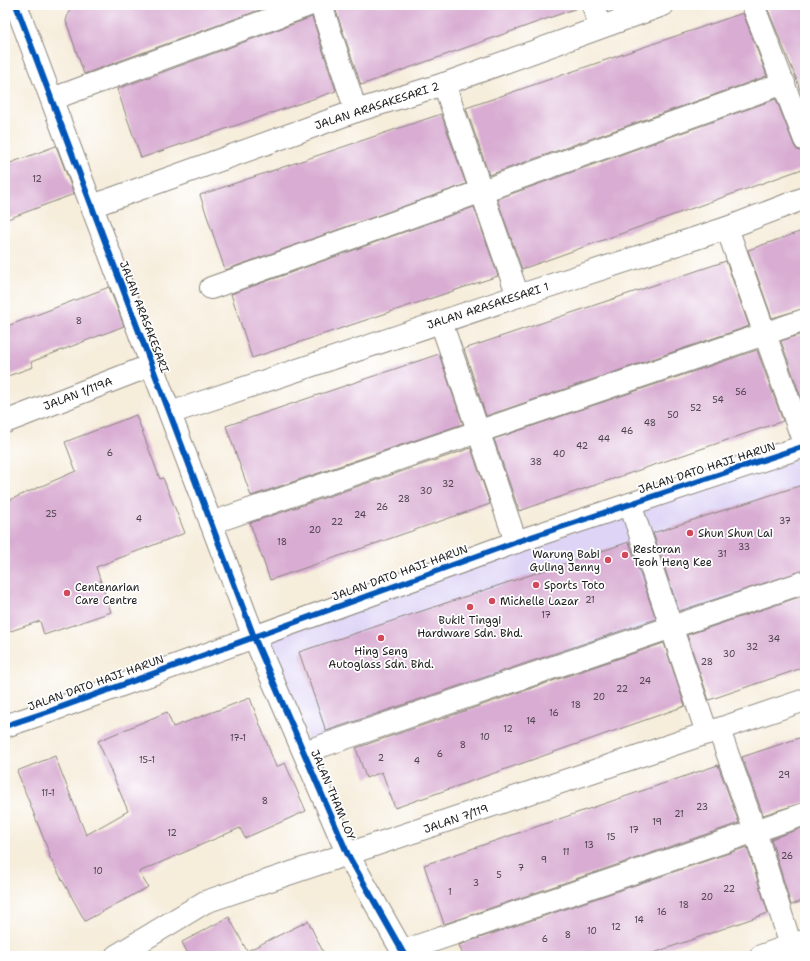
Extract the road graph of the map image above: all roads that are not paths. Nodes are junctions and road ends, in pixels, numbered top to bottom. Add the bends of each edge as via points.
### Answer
1 (16, 5) edge
2 (309, 5) edge
3 (322, 5) edge
4 (593, 5) edge
5 (663, 5) edge
6 (753, 5) edge
7 (600, 27) junction
8 (784, 83) junction
9 (444, 84) junction
10 (52, 99) junction
11 (356, 111) junction
12 (805, 140) edge
13 (482, 190) junction
14 (805, 198) edge
15 (92, 206) junction
16 (727, 228) junction
17 (211, 288) dead end
18 (518, 296) junction
19 (805, 320) edge
20 (441, 322) junction
21 (765, 334) junction
22 (152, 365) junction
23 (170, 413) junction
24 (5, 422) edge
25 (479, 431) junction
26 (805, 446) edge
27 (630, 504) junction
28 (211, 523) junction
29 (516, 542) junction
30 (805, 582) edge
31 (672, 627) junction
32 (254, 637) junction
33 (805, 700) edge
34 (5, 726) edge
35 (713, 731) junction
36 (304, 752) junction
37 (805, 814) edge
38 (755, 831) junction
39 (348, 855) junction
40 (798, 943) edge
41 (128, 953) edge
42 (404, 954) edge
43 (761, 956) edge

1 - 10 street, JALAN ARASAKESARI
2 - 10 street
3 - 11 street
4 - 7 street
5 - 7 street, JALAN ARASAKESARI 2
6 - 8 street
7 - 9 street, JALAN ARASAKESARI 2
8 - 12 street
8 - 13 street
9 - 11 street, JALAN ARASAKESARI 2
9 - 13 street
10 - 15 street, JALAN ARASAKESARI
11 - 15 street, JALAN ARASAKESARI 2
13 - 17 street
13 - 18 street
14 - 16 street, JALAN ARASAKESARI 1
15 - 22 street, JALAN ARASAKESARI
16 - 18 street, JALAN ARASAKESARI 1
16 - 21 street
18 - 20 street, JALAN ARASAKESARI 1
19 - 21 street
20 - 23 street, JALAN ARASAKESARI 1
20 - 25 street
21 - 25 street
21 - 26 street
22 - 23 street, JALAN ARASAKESARI
22 - 24 street, JALAN 1/119A
23 - 28 street, JALAN ARASAKESARI
25 - 28 street
25 - 29 street
26 - 27 street, JALAN DATO HAJI HARUN
27 - 29 street, JALAN DATO HAJI HARUN
27 - 31 street
28 - 32 street, JALAN ARASAKESARI
29 - 32 street, JALAN DATO HAJI HARUN
30 - 31 street
31 - 35 street
31 - 36 street
32 - 34 street, JALAN DATO HAJI HARUN
32 - 36 street, JALAN THAM LOY
33 - 35 street, JALAN 7/119
35 - 38 street
35 - 39 street, JALAN 7/119
36 - 39 street, JALAN THAM LOY
37 - 38 street
38 - 40 street
38 - 42 street
39 - 41 street, JALAN 7/119 via 205,902
39 - 42 street, JALAN THAM LOY
40 - 43 street

